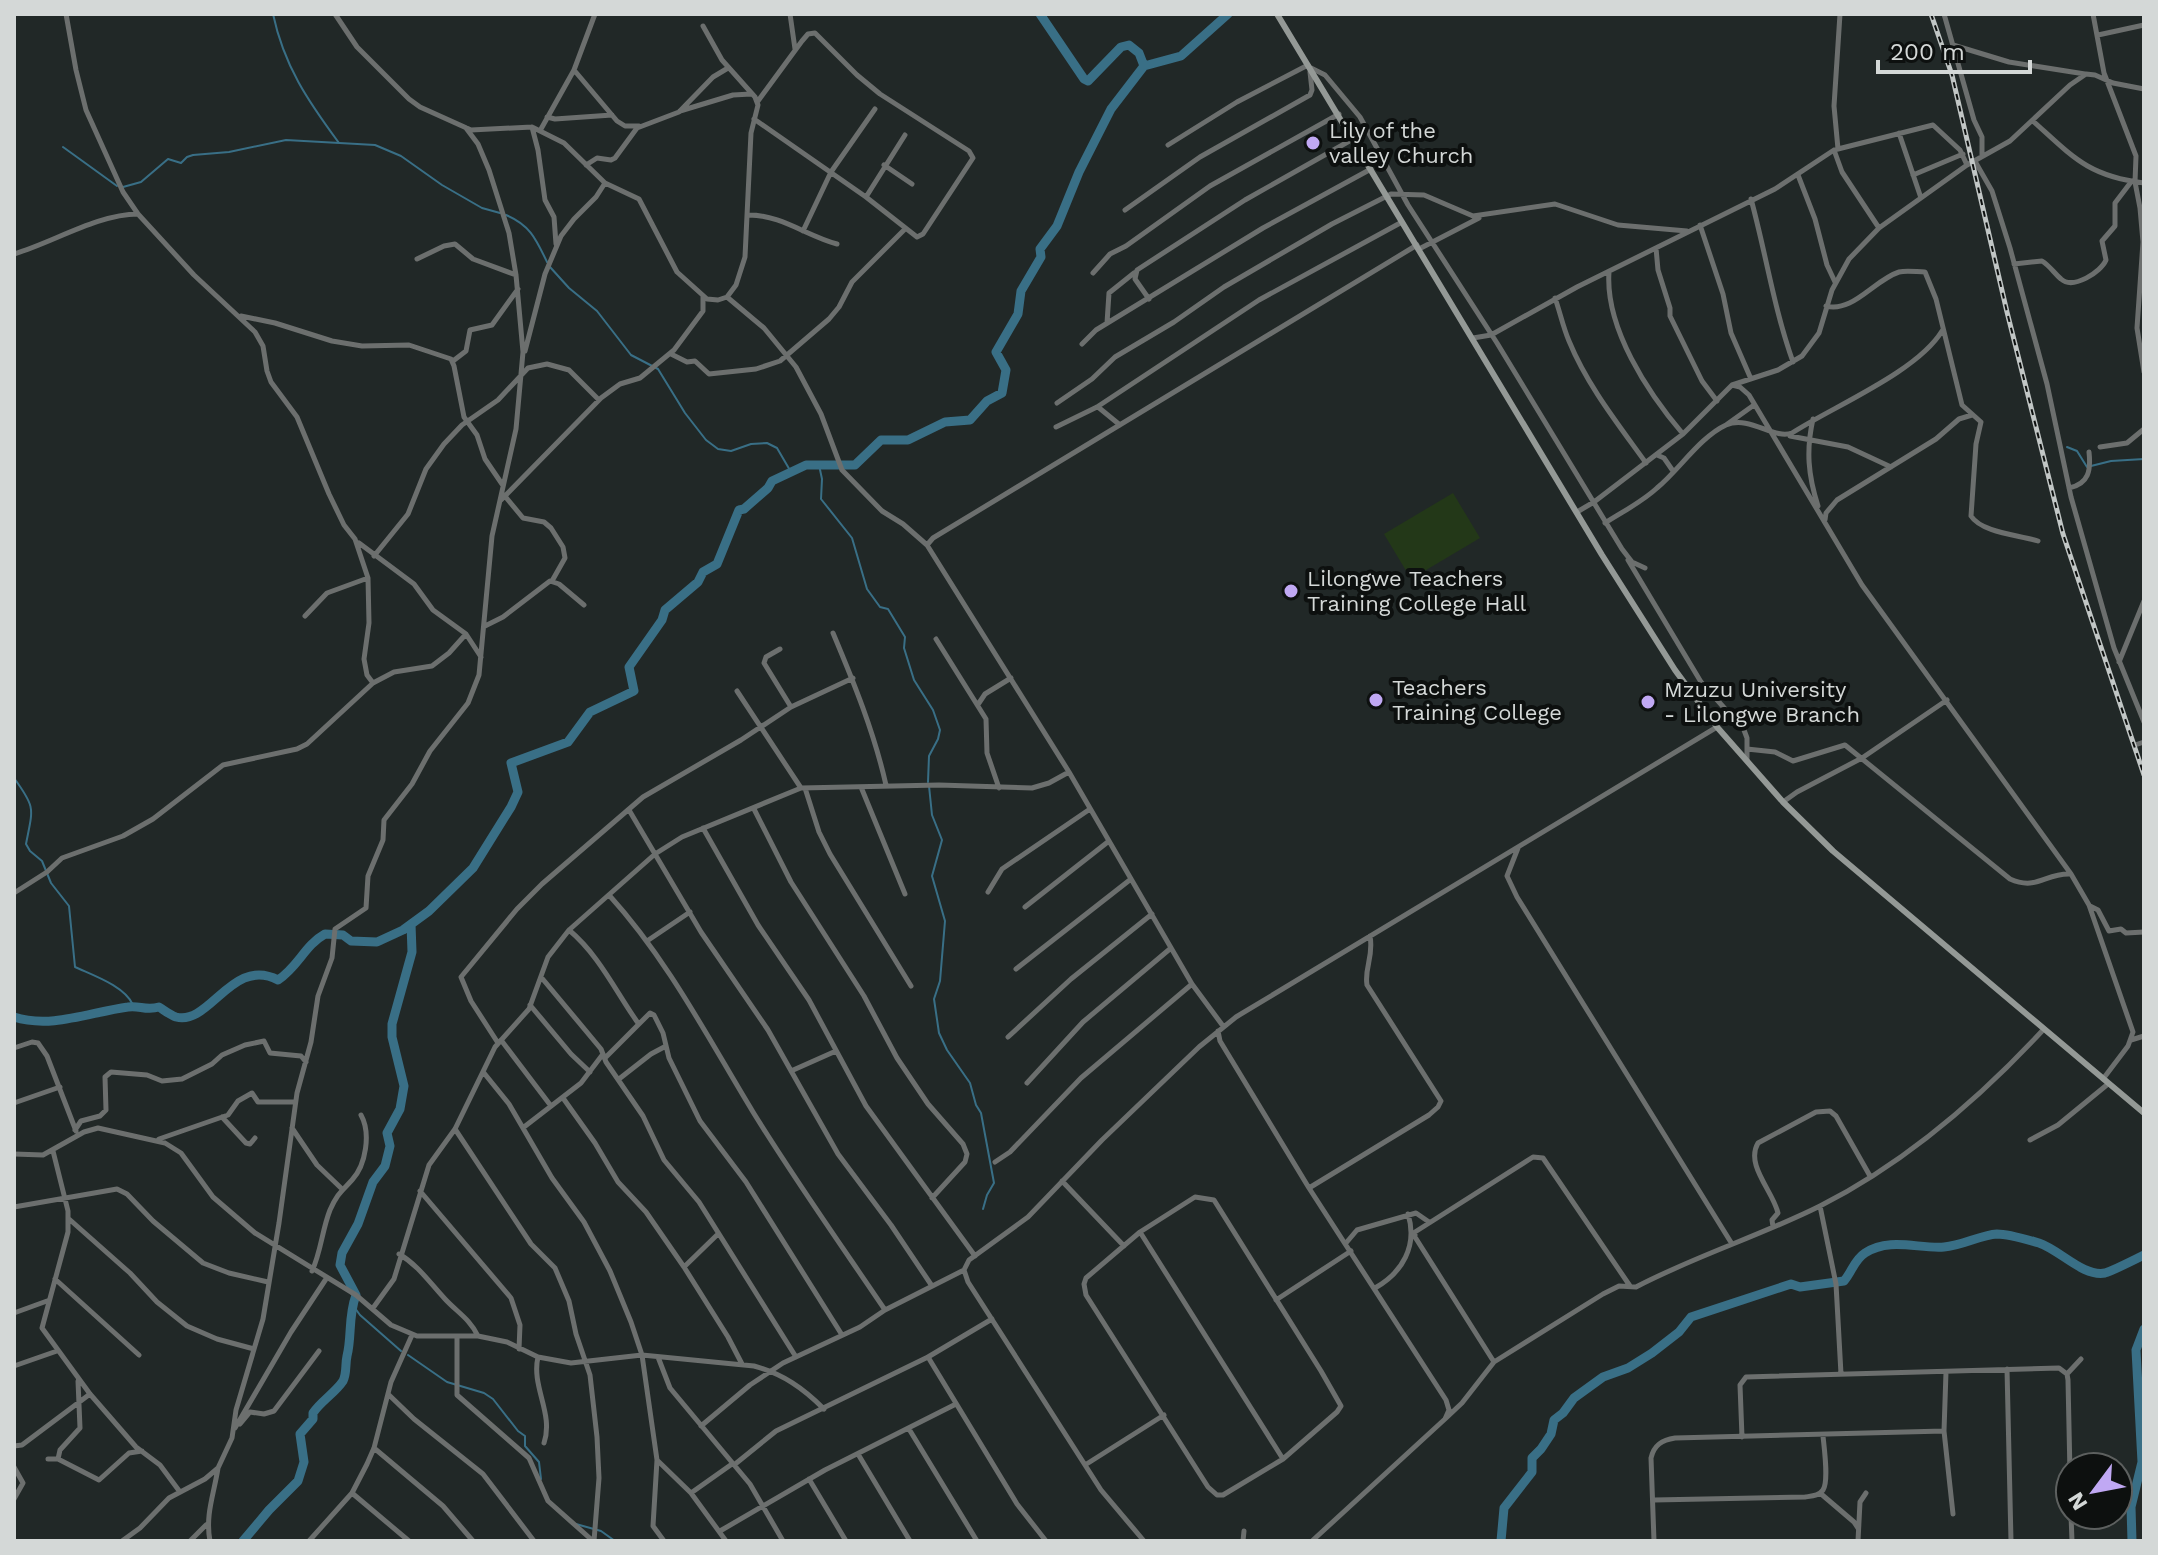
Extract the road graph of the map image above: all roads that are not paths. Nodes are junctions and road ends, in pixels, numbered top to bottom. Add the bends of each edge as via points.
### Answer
1 (66, 14) edge
2 (335, 14) edge
3 (595, 14) edge
4 (790, 14) edge
5 (1277, 14) edge
6 (1840, 14) edge
7 (1944, 14) edge
8 (2093, 14) edge
9 (2144, 25) edge
10 (703, 26) dead end
11 (2098, 35) junction
12 (1953, 45) junction
13 (795, 50) junction
14 (1309, 66) junction
15 (728, 68) junction
16 (574, 70) junction
17 (2086, 74) junction
18 (2107, 80) junction
19 (2144, 89) edge
20 (752, 94) junction
21 (758, 101) junction
22 (875, 109) dead end
23 (679, 112) junction
24 (1339, 114) junction
25 (612, 115) junction
26 (547, 117) junction
27 (754, 119) junction
28 (2033, 121) junction
29 (641, 126) junction
30 (532, 127) junction
31 (466, 128) junction
32 (541, 129) junction
33 (1899, 133) junction
34 (905, 135) dead end
35 (1354, 139) junction
36 (1168, 145) dead end
37 (1836, 149) junction
38 (1963, 154) junction
39 (1982, 156) junction
40 (1976, 163) junction
41 (586, 165) junction
42 (884, 165) junction
43 (1967, 165) junction
44 (1371, 169) junction
45 (831, 172) junction
46 (1798, 175) junction
47 (1913, 175) junction
48 (2133, 182) junction
49 (605, 183) junction
50 (2144, 183) edge
51 (912, 184) dead end
52 (1403, 194) junction
53 (1387, 195) junction
54 (866, 197) junction
55 (1921, 198) junction
56 (1751, 199) junction
57 (1125, 210) dead end
58 (138, 214) junction
59 (749, 215) junction
60 (1481, 216) junction
61 (1403, 222) junction
62 (1700, 225) junction
63 (1879, 228) junction
64 (905, 229) junction
65 (803, 231) junction
66 (1687, 231) junction
67 (1432, 242) junction
68 (837, 244) dead end
69 (556, 245) junction
70 (1418, 247) junction
71 (1656, 248) junction
72 (14, 254) edge
73 (417, 259) dead end
74 (2014, 264) junction
75 (1609, 271) junction
76 (1135, 272) junction
77 (1093, 273) dead end
78 (516, 275) junction
79 (2143, 280) edge
80 (1836, 283) junction
81 (518, 289) junction
82 (703, 296) junction
83 (727, 297) junction
84 (1555, 298) junction
85 (1149, 299) junction
86 (718, 300) junction
87 (1826, 306) junction
88 (703, 311) junction
89 (241, 316) junction
90 (1107, 324) junction
91 (1942, 330) junction
92 (1491, 335) junction
93 (1473, 338) junction
94 (1082, 344) dead end
95 (671, 354) junction
96 (787, 355) junction
97 (523, 359) junction
98 (453, 361) junction
99 (1793, 362) junction
100 (2144, 372) edge
101 (520, 376) junction
102 (1751, 379) junction
103 (1732, 385) junction
104 (599, 400) junction
105 (1717, 401) junction
106 (1057, 403) dead end
107 (1754, 405) junction
108 (1097, 407) junction
109 (1972, 415) junction
110 (1813, 419) junction
111 (467, 421) junction
112 (1120, 425) junction
113 (1724, 426) junction
114 (1056, 427) dead end
115 (1767, 427) junction
116 (2144, 429) edge
117 (1683, 434) junction
118 (1785, 435) junction
119 (1808, 440) junction
120 (2100, 447) dead end
121 (2089, 452) dead end
122 (1656, 455) junction
123 (1646, 463) junction
124 (1891, 467) junction
125 (1673, 471) junction
126 (503, 485) junction
127 (2069, 488) junction
128 (504, 495) junction
129 (500, 502) junction
130 (1594, 502) junction
131 (1577, 512) junction
132 (1825, 521) junction
133 (1605, 523) junction
134 (355, 539) junction
135 (2038, 541) dead end
136 (927, 545) junction
137 (1622, 549) junction
138 (374, 556) junction
139 (1645, 568) dead end
140 (368, 578) junction
141 (552, 581) junction
142 (2144, 601) edge
143 (584, 605) dead end
144 (305, 616) dead end
145 (484, 626) junction
146 (833, 633) dead end
147 (466, 634) junction
148 (936, 639) dead end
149 (780, 649) dead end
150 (482, 658) junction
151 (2119, 663) junction
152 (853, 678) junction
153 (1011, 678) junction
154 (373, 683) junction
155 (737, 691) dead end
156 (1947, 700) junction
157 (979, 704) junction
158 (791, 707) junction
159 (2144, 722) edge
160 (1717, 727) junction
161 (761, 728) junction
162 (2144, 742) edge
163 (2135, 745) dead end
164 (1747, 749) junction
165 (1862, 758) junction
166 (1747, 761) junction
167 (1069, 772) junction
168 (886, 785) junction
169 (861, 787) junction
170 (803, 788) junction
171 (999, 789) junction
172 (1783, 802) junction
173 (754, 809) junction
174 (1090, 809) junction
175 (629, 810) junction
176 (703, 828) junction
177 (1109, 841) junction
178 (1519, 847) junction
179 (655, 854) junction
180 (2071, 874) junction
181 (1131, 879) junction
182 (988, 892) dead end
183 (14, 893) edge
184 (905, 894) dead end
185 (609, 895) junction
186 (2089, 905) junction
187 (1025, 907) dead end
188 (690, 912) junction
189 (1152, 914) junction
190 (569, 930) junction
191 (2144, 932) edge
192 (1370, 936) junction
193 (647, 941) junction
194 (1171, 948) junction
195 (1016, 969) dead end
196 (540, 976) junction
197 (1192, 984) junction
198 (911, 986) dead end
199 (530, 1005) junction
200 (638, 1023) junction
201 (1221, 1028) junction
202 (2043, 1030) junction
203 (2144, 1036) edge
204 (1008, 1037) dead end
205 (2130, 1041) junction
206 (500, 1042) junction
207 (666, 1046) junction
208 (14, 1048) edge
209 (836, 1051) junction
210 (603, 1056) junction
211 (306, 1062) junction
212 (791, 1071) junction
213 (590, 1072) junction
214 (484, 1073) junction
215 (619, 1079) junction
216 (2106, 1082) junction
217 (1027, 1083) dead end
218 (60, 1087) junction
219 (563, 1098) junction
220 (295, 1102) junction
221 (14, 1103) edge
222 (551, 1106) junction
223 (2144, 1113) edge
224 (361, 1115) dead end
225 (222, 1117) junction
226 (524, 1127) junction
227 (292, 1128) junction
228 (455, 1129) junction
229 (76, 1133) junction
230 (255, 1138) dead end
231 (157, 1140) junction
232 (2030, 1140) dead end
233 (53, 1151) junction
234 (14, 1154) edge
235 (995, 1162) dead end
236 (1870, 1176) junction
237 (1062, 1181) junction
238 (341, 1188) junction
239 (1309, 1188) junction
240 (420, 1191) junction
241 (64, 1197) junction
242 (932, 1198) junction
243 (1820, 1206) junction
244 (14, 1207) edge
245 (1408, 1214) junction
246 (69, 1218) junction
247 (1429, 1222) junction
248 (1773, 1227) junction
249 (1140, 1232) junction
250 (718, 1234) junction
251 (1345, 1243) junction
252 (1732, 1244) junction
253 (1124, 1246) junction
254 (275, 1248) junction
255 (1351, 1251) junction
256 (399, 1254) junction
257 (975, 1256) junction
258 (684, 1267) junction
259 (964, 1270) junction
260 (312, 1271) junction
261 (55, 1279) junction
262 (326, 1279) junction
263 (268, 1282) junction
264 (932, 1286) junction
265 (1630, 1286) junction
266 (1375, 1288) junction
267 (1276, 1300) junction
268 (48, 1301) junction
269 (373, 1308) junction
270 (885, 1310) junction
271 (14, 1313) edge
272 (992, 1319) junction
273 (412, 1335) junction
274 (842, 1335) junction
275 (457, 1336) junction
276 (478, 1336) junction
277 (254, 1349) junction
278 (519, 1349) junction
279 (57, 1351) junction
280 (319, 1351) dead end
281 (139, 1355) dead end
282 (642, 1355) junction
283 (538, 1357) junction
284 (658, 1357) junction
285 (796, 1357) junction
286 (928, 1357) junction
287 (2081, 1359) dead end
288 (1494, 1362) junction
289 (586, 1363) junction
290 (742, 1364) junction
291 (14, 1366) edge
292 (2007, 1369) junction
293 (770, 1371) junction
294 (1946, 1372) junction
295 (1841, 1374) junction
296 (2067, 1374) junction
297 (78, 1377) junction
298 (387, 1393) junction
299 (90, 1394) junction
300 (80, 1401) junction
301 (956, 1404) junction
302 (824, 1409) junction
303 (1164, 1415) junction
304 (1445, 1419) junction
305 (701, 1426) junction
306 (909, 1429) junction
307 (233, 1430) junction
308 (1944, 1431) junction
309 (1823, 1436) junction
310 (1742, 1437) junction
311 (544, 1443) dead end
312 (14, 1446) edge
313 (374, 1448) junction
314 (2069, 1451) edge
315 (143, 1452) junction
316 (858, 1454) junction
317 (48, 1459) dead end
318 (58, 1459) junction
319 (1283, 1459) junction
320 (657, 1460) junction
321 (733, 1465) junction
322 (1085, 1465) junction
323 (14, 1467) edge
324 (218, 1468) junction
325 (809, 1479) junction
326 (180, 1492) junction
327 (352, 1493) junction
328 (691, 1493) junction
329 (1820, 1493) junction
330 (1866, 1493) dead end
331 (14, 1499) edge
332 (1654, 1500) junction
333 (761, 1505) junction
334 (1953, 1514) dead end
335 (207, 1523) junction
336 (1858, 1528) junction
337 (720, 1531) junction
338 (1244, 1531) dead end
339 (122, 1541) edge
340 (190, 1541) edge
341 (210, 1541) edge
342 (309, 1541) edge
343 (409, 1541) edge
344 (473, 1541) edge
345 (534, 1541) edge
346 (593, 1541) edge
347 (664, 1541) edge
348 (726, 1541) edge
349 (783, 1541) edge
350 (846, 1541) edge
351 (910, 1541) edge
352 (977, 1541) edge
353 (1046, 1541) edge
354 (1144, 1541) edge
355 (1243, 1541) edge
356 (1312, 1541) edge
357 (1654, 1541) edge
358 (1858, 1541) edge
359 (2011, 1541) edge

1 - 58 street via 90,120
2 - 31 street via 357,47 409,99
3 - 16 street
4 - 13 street
5 - 14 main road
6 - 37 street
7 - 12 street
8 - 11 street
9 - 11 street
10 - 15 street
11 - 18 street
12 - 17 street via 2009,62
12 - 39 street via 1982,137
13 - 21 street
13 - 64 street via 815,33 880,94 972,154 972,162 923,234 917,237
14 - 24 main road
14 - 36 street
14 - 52 street via 1325,75 1360,117
14 - 57 street via 1310,95 1189,163
15 - 20 street
15 - 23 street
16 - 25 street
16 - 26 street
17 - 18 street
17 - 28 street
18 - 19 street
18 - 48 street via 2133,142
20 - 21 street
20 - 23 street
21 - 27 street
22 - 45 street
23 - 29 street
24 - 35 main road
24 - 77 street via 1210,186 1110,254
25 - 26 street
25 - 29 street via 621,124
26 - 32 street
27 - 45 street
27 - 59 street
28 - 39 street
28 - 48 street via 2074,158 2111,178
29 - 41 street via 615,158 597,158
30 - 31 street
30 - 32 street
30 - 69 street
31 - 78 street via 489,170
32 - 41 street
33 - 37 street
33 - 38 street via 1933,125
33 - 47 street
34 - 42 street
35 - 44 main road
35 - 76 street via 1245,200
37 - 46 street
37 - 63 street via 1842,172
38 - 43 street
38 - 47 street
39 - 40 street
40 - 43 street
40 - 74 street via 1992,191
41 - 49 street
42 - 51 street
42 - 54 street
43 - 55 street
44 - 53 main road
44 - 85 street
45 - 54 street
45 - 65 street
46 - 56 street
46 - 80 street
47 - 55 street
48 - 50 street
48 - 74 street via 2115,203 2115,226 2102,241 2106,264 2099,270 2069,283 2042,261
48 - 79 street via 2143,231
49 - 69 street
49 - 82 street via 639,199 671,264
52 - 53 street
52 - 60 street via 1424,195 1466,215
52 - 67 street
53 - 61 main road
53 - 106 street via 1224,287 1115,357
54 - 64 street
55 - 63 street
56 - 62 street
56 - 99 street
58 - 72 street via 108,219
58 - 89 street
59 - 65 street
59 - 83 street via 745,257
60 - 66 street via 1555,204 1618,225
60 - 67 street
61 - 70 main road
61 - 108 street via 1259,300
62 - 66 street
62 - 102 street via 1734,342
63 - 80 street via 1849,259
64 - 96 street via 852,282 829,319
65 - 68 street
66 - 71 street
67 - 70 street
67 - 92 street
69 - 97 street
70 - 93 main road
70 - 112 street
71 - 75 street
71 - 105 street via 1670,316
73 - 78 street via 455,244 473,259
74 - 127 street
75 - 84 street
75 - 117 street via 1608,288 1624,344
76 - 85 street
76 - 90 street via 1109,293
78 - 81 street
79 - 100 street via 2137,328
80 - 87 street
81 - 97 street
81 - 98 street via 495,322 470,330 466,351
82 - 86 street
82 - 88 street
83 - 86 street
83 - 96 street
84 - 92 street
84 - 123 street via 1569,341 1598,395
85 - 90 street
86 - 88 street
87 - 91 street via 1847,304 1900,272 1925,272
87 - 99 street via 1819,333
88 - 95 street
89 - 98 street via 349,344 413,345
89 - 134 street via 260,339 271,382 297,417
90 - 94 street
91 - 109 street via 1962,405
91 - 110 street via 1904,367
92 - 93 street
92 - 130 street
93 - 131 main road
95 - 96 street via 695,361 709,374 768,367
95 - 104 street
96 - 136 street via 808,385 842,470 882,511
97 - 101 street
98 - 111 street
99 - 102 street
101 - 104 street via 533,366 561,366
101 - 111 street via 496,402
101 - 126 street
102 - 103 street
103 - 105 street
103 - 107 street via 1745,391
104 - 128 street
105 - 117 street
107 - 113 street
107 - 115 street
108 - 112 street
108 - 114 street
109 - 124 street via 1962,416
109 - 135 street via 1981,422 1974,520 2008,536
110 - 118 street
110 - 119 street
111 - 126 street
111 - 138 street via 431,460 408,514
112 - 136 street
113 - 115 street
113 - 125 street
115 - 118 street
115 - 132 street
116 - 120 street via 2127,443
117 - 122 street
118 - 119 street
119 - 124 street via 1848,447
119 - 132 street via 1809,474
121 - 127 street via 2086,479
122 - 123 street
122 - 125 street
123 - 130 street
124 - 132 street via 1837,500
125 - 133 street via 1659,487
126 - 129 street
127 - 151 street
128 - 129 street
128 - 141 street via 520,516 544,522 559,539 565,558
129 - 145 street
130 - 131 street
130 - 133 street
131 - 160 main road via 1675,670
132 - 156 street via 1885,618
133 - 137 street
134 - 138 street
134 - 140 street
136 - 153 street
137 - 139 street
137 - 164 street via 1701,682 1744,730
138 - 147 street via 406,577 433,610
140 - 144 street via 327,593
140 - 154 street via 364,659
141 - 143 street
141 - 145 street
142 - 151 street
145 - 150 street
146 - 152 street
147 - 150 street
147 - 154 street via 432,666 394,672
148 - 157 street
149 - 158 street via 764,663
150 - 211 street via 468,703 384,820 383,840 368,876 366,908 335,929
151 - 159 street
152 - 158 street
152 - 168 street
153 - 157 street
153 - 167 street
154 - 183 street via 307,744 223,765 153,819 62,858
155 - 161 street
156 - 165 street
156 - 180 street
157 - 171 street
158 - 161 street
160 - 166 main road
160 - 178 street
161 - 170 street
161 - 175 street
162 - 163 street
164 - 165 street via 1775,752 1793,761 1845,745
164 - 166 street
165 - 172 street
165 - 180 street via 2010,879 2034,884
166 - 172 main road
167 - 171 street via 1041,787
167 - 174 street
168 - 169 street
168 - 171 street
169 - 170 street
169 - 184 street
170 - 173 street
170 - 198 street via 830,854
172 - 202 main road via 1867,881
173 - 176 street
173 - 242 street via 791,882 897,1058 965,1149 965,1162
174 - 177 street
174 - 182 street via 1002,869
175 - 179 street
175 - 206 street via 542,884 461,977
176 - 179 street
176 - 209 street
177 - 181 street
177 - 187 street
178 - 192 street
178 - 252 street via 1507,876 1517,897
179 - 185 street
179 - 188 street
180 - 186 street
181 - 189 street
181 - 195 street
185 - 190 street
185 - 193 street
186 - 191 street via 2098,910 2109,931
186 - 205 street via 2130,1019
188 - 193 street
188 - 212 street
189 - 194 street
189 - 204 street
190 - 196 street
190 - 200 street via 613,981
192 - 201 street
192 - 239 street via 1367,985 1441,1101 1429,1115
193 - 270 street
194 - 197 street
194 - 217 street via 1083,1022
196 - 199 street
196 - 210 street
197 - 201 street
197 - 235 street via 1081,1078
199 - 206 street
199 - 213 street
200 - 207 street via 652,1013
200 - 210 street
201 - 237 street
201 - 239 street via 1220,1041
202 - 216 main road
202 - 236 street via 1928,1138
203 - 205 street
205 - 216 street
206 - 214 street
206 - 222 street
207 - 215 street
207 - 274 street via 700,1121 746,1182
208 - 218 street via 38,1043
209 - 212 street
209 - 242 street via 875,1121
210 - 213 street
210 - 215 street
211 - 220 street
211 - 229 street via 301,1056 270,1053 264,1041 229,1051 182,1079 111,1072 105,1077 106,1110 81,1121
212 - 264 street via 838,1154
213 - 219 street
214 - 226 street
214 - 228 street
215 - 250 street via 664,1160
216 - 223 main road
216 - 232 street via 2058,1125
218 - 221 street
218 - 229 street
219 - 222 street
219 - 258 street via 618,1182
220 - 225 street via 258,1102 252,1093
220 - 227 street
222 - 226 street
224 - 238 street via 367,1127 364,1152 353,1179
225 - 230 street via 246,1143
225 - 231 street
226 - 282 street via 605,1261
227 - 238 street via 317,1165
227 - 254 street
228 - 240 street via 429,1165
228 - 289 street via 531,1244 558,1273
229 - 231 street via 98,1128
229 - 233 street
231 - 254 street via 181,1153 213,1197
233 - 234 street
233 - 241 street
236 - 243 street
236 - 248 street via 1836,1116 1824,1109 1816,1112 1754,1149 1756,1166 1778,1213
237 - 253 street
237 - 257 street via 1017,1228
238 - 260 street
239 - 251 street
240 - 256 street
240 - 278 street via 511,1298 520,1325
241 - 244 street
241 - 246 street
241 - 263 street via 117,1189 198,1260
242 - 257 street
243 - 248 street
243 - 295 street via 1836,1284
245 - 247 street
245 - 251 street via 1357,1230
245 - 266 street via 1412,1230 1402,1265
246 - 261 street
246 - 277 street via 187,1326
247 - 265 street via 1540,1156
247 - 288 street via 1415,1237
248 - 252 street
249 - 253 street
249 - 267 street via 1195,1197 1214,1200
249 - 319 street
250 - 258 street
250 - 285 street
251 - 255 street
252 - 265 street
253 - 303 street via 1086,1278 1084,1289
254 - 260 street
254 - 263 street
255 - 266 street
255 - 267 street
256 - 269 street via 390,1286
256 - 276 street
257 - 259 street
258 - 290 street
259 - 264 street
259 - 272 street
260 - 262 street
261 - 268 street
261 - 281 street
262 - 269 street
262 - 307 street
263 - 277 street
264 - 270 street
265 - 288 street via 1603,1294
266 - 304 street via 1446,1400
267 - 319 street via 1341,1406
268 - 271 street
268 - 279 street via 42,1328
269 - 273 street
270 - 274 street
272 - 286 street
272 - 322 street
273 - 275 street
273 - 298 street
274 - 285 street
275 - 276 street
275 - 346 street via 457,1395 529,1458 548,1501
276 - 278 street
277 - 307 street
278 - 283 street
279 - 291 street
279 - 297 street
280 - 307 street via 274,1411 248,1413
282 - 284 street
282 - 289 street
282 - 320 street
283 - 289 street
283 - 311 street via 536,1376 548,1421
284 - 290 street
284 - 305 street via 670,1388
285 - 293 street
286 - 301 street
286 - 302 street
287 - 296 street
288 - 304 street
289 - 346 street via 599,1478
290 - 293 street
292 - 294 street
292 - 296 street via 2059,1368
292 - 359 street
293 - 302 street via 802,1388
293 - 305 street
294 - 295 street
294 - 308 street
295 - 310 street via 1743,1378
296 - 314 street
297 - 299 street
297 - 300 street
298 - 313 street
298 - 345 street via 483,1474
299 - 300 street
299 - 315 street
300 - 312 street
300 - 318 street via 80,1431
301 - 306 street
301 - 353 street
302 - 321 street via 776,1431
303 - 319 street via 1217,1495 1229,1494
303 - 322 street
304 - 356 street
305 - 321 street
306 - 316 street
306 - 352 street
307 - 324 street
308 - 309 street
308 - 334 street
309 - 310 street
309 - 329 street via 1826,1483
310 - 332 street via 1664,1440 1651,1458
313 - 327 street
313 - 344 street via 443,1506
315 - 318 street via 129,1453 99,1480
315 - 326 street
316 - 325 street
316 - 351 street
317 - 318 street
320 - 328 street
320 - 347 street via 653,1526
321 - 328 street
321 - 333 street
322 - 354 street
323 - 331 street via 23,1483
324 - 326 street
324 - 335 street
325 - 333 street
325 - 350 street
326 - 339 street
327 - 342 street
327 - 343 street
328 - 337 street
329 - 332 street
329 - 336 street
330 - 336 street
332 - 357 street
333 - 337 street
333 - 349 street
335 - 340 street
335 - 341 street
336 - 358 street
337 - 348 street
338 - 355 street

